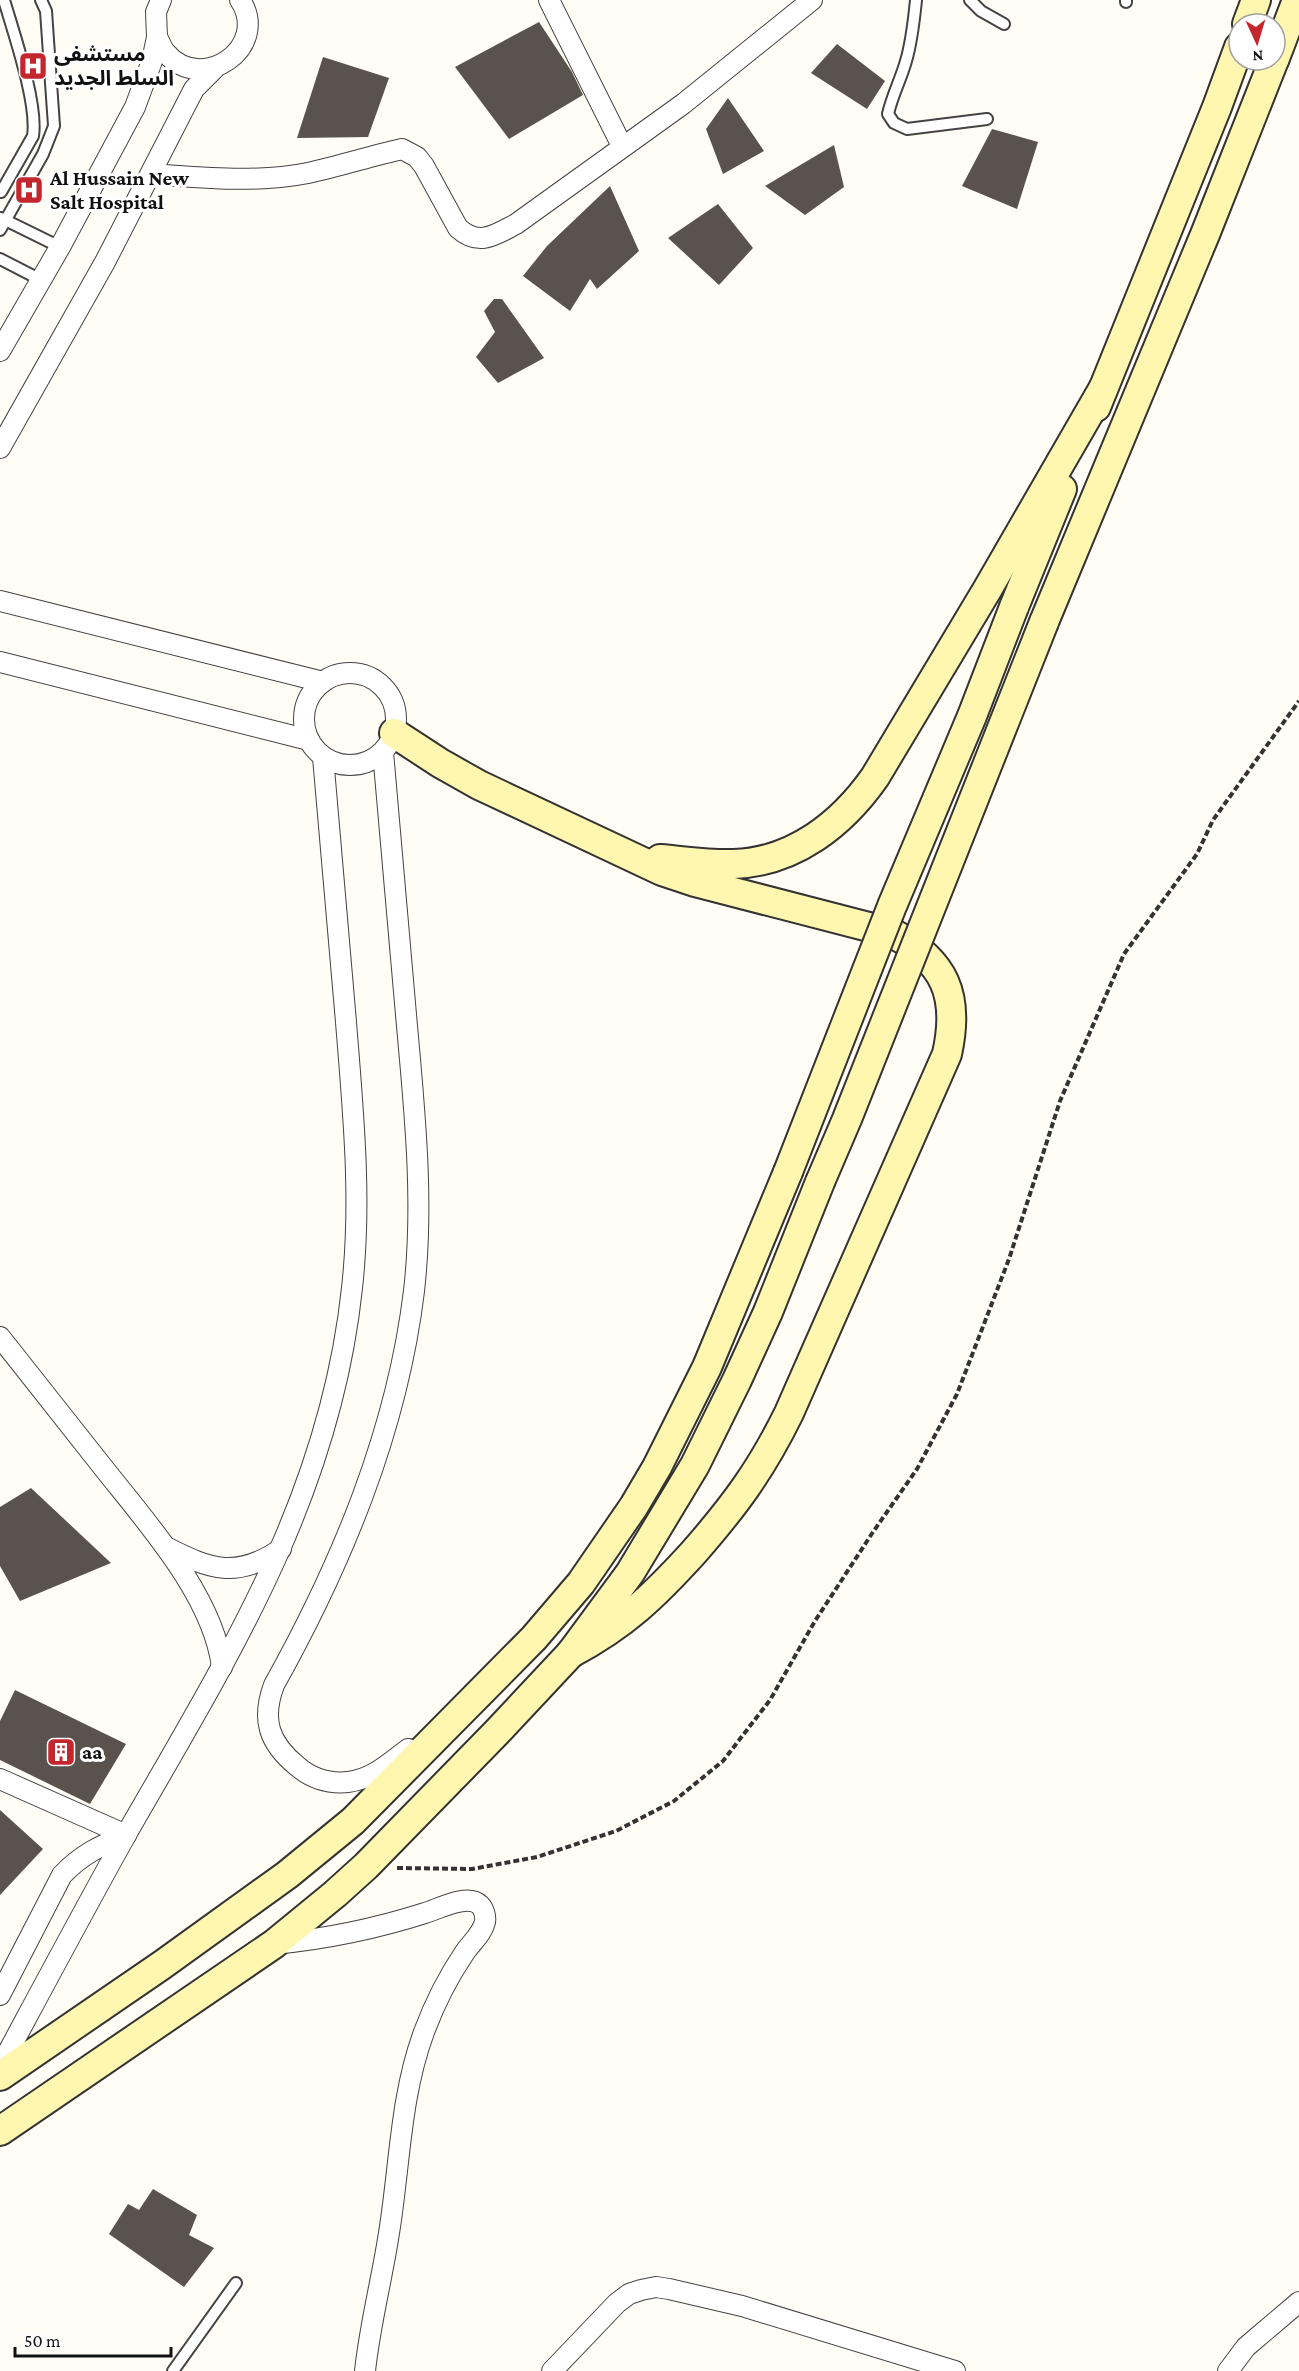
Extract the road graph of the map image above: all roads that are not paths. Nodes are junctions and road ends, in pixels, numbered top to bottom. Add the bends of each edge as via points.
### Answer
1 (4, 0) edge
2 (41, 0) edge
3 (161, 0) edge
4 (549, 0) edge
5 (812, 0) edge
6 (916, 0) edge
7 (970, 0) edge
8 (1297, 0) edge
9 (243, 2) edge
10 (1004, 24) dead end
11 (1287, 27) edge
12 (157, 37) junction
13 (215, 68) junction
14 (1230, 72) edge
15 (1270, 72) edge
16 (987, 119) dead end
17 (622, 146) junction
18 (152, 174) junction
19 (1, 192) edge
20 (2, 222) edge
21 (60, 247) junction
22 (0, 259) edge
23 (41, 280) junction
24 (0, 351) edge
25 (1103, 389) junction
26 (0, 448) edge
27 (0, 601) edge
28 (0, 662) edge
29 (322, 682) junction
30 (309, 740) junction
31 (389, 742) junction
32 (323, 757) junction
33 (628, 856) junction
34 (0, 1337) edge
35 (166, 1547) junction
36 (281, 1549) junction
37 (571, 1653) junction
38 (222, 1667) junction
39 (454, 1721) junction
40 (0, 1779) edge
41 (126, 1835) junction
42 (274, 1944) junction
43 (162, 1965) junction
44 (0, 1995) edge
45 (191, 2002) junction
46 (0, 2067) edge
47 (0, 2076) edge
48 (0, 2131) edge
49 (236, 2283) dead end
50 (1299, 2302) edge
51 (173, 2371) edge
52 (365, 2371) edge
53 (552, 2371) edge
54 (955, 2371) edge
55 (1228, 2371) edge

1 - 19 lane via 35,127
2 - 20 lane via 46,11 54,126 43,154
3 - 12 street via 156,12
4 - 17 street
5 - 17 street via 683,104
6 - 16 lane via 906,61 888,114 894,123 907,129
7 - 10 lane
8 - 11 main road
9 - 13 street via 248,20 246,36 229,61
12 - 13 street via 166,53 179,64 197,70
12 - 21 street via 135,106
13 - 18 street via 194,89
14 - 25 main road
15 - 37 main road, bridge via 1044,622 768,1312 695,1465 630,1573
17 - 18 street via 516,224 499,234 479,238 466,236 458,228 424,166 402,149 306,173 207,179
18 - 26 street
20 - 21 lane
21 - 23 street
22 - 23 lane
23 - 24 street
25 - 33 main road via 875,777 839,821 791,851 763,860 735,864
25 - 39 main road, bridge via 707,1367 657,1467 581,1582 534,1638
27 - 29 street
28 - 30 street
29 - 30 street via 307,702 304,715
29 - 31 street via 354,673 370,677 383,687 393,700 397,716
30 - 32 street
31 - 32 street via 369,761 354,765 338,764
31 - 33 main road
31 - 39 street via 418,1147 413,1292 395,1387 365,1490 324,1590 274,1685 267,1714 274,1743 283,1755 310,1777 329,1782 350,1782 370,1775
32 - 36 street via 356,1149 356,1241 348,1322 337,1379 313,1466
33 - 37 main road via 695,882 892,933 913,944 945,979 952,1016 951,1035 940,1071 789,1413 763,1463 732,1509 657,1593 617,1626
34 - 35 street
35 - 36 street via 212,1568 231,1569 249,1566
35 - 38 street via 212,1627
36 - 38 street
37 - 42 main road via 366,1866
38 - 41 street
39 - 43 main road via 353,1821 287,1875
40 - 41 street
41 - 44 street via 92,1850 62,1875
41 - 46 street
42 - 45 main road
42 - 52 street via 390,1925 458,1902 480,1904 484,1911 486,1921 438,2001 411,2072
43 - 45 main road
43 - 47 main road
45 - 48 main road
49 - 51 lane
50 - 55 street via 1246,2347
53 - 54 street via 617,2303 629,2294 656,2287 742,2306

